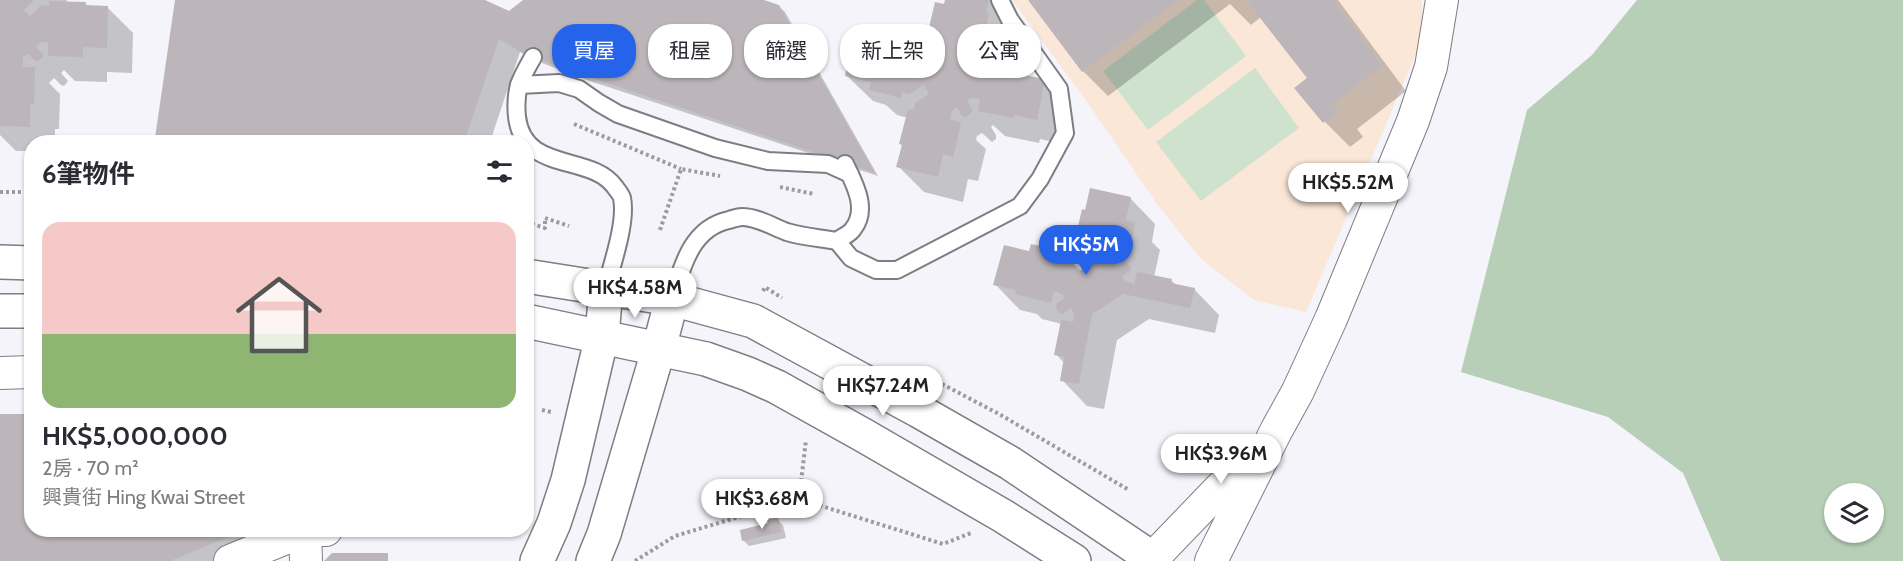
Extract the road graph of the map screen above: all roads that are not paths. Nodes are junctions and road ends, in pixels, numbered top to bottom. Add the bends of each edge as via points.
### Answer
1 (1000, 0) edge
2 (1442, 0) edge
3 (533, 57) dead end
4 (519, 85) junction
5 (524, 135) edge
6 (534, 150) edge
7 (837, 241) junction
8 (0, 262) edge
9 (24, 263) edge
10 (534, 277) edge
11 (606, 288) junction
12 (672, 299) junction
13 (0, 311) edge
14 (24, 311) edge
15 (534, 323) edge
16 (602, 336) junction
17 (659, 348) junction
18 (24, 372) edge
19 (0, 373) edge
20 (1276, 431) junction
21 (288, 537) edge
22 (305, 537) edge
23 (1152, 560) edge
24 (230, 561) edge
25 (306, 561) edge
26 (537, 561) edge
27 (593, 561) edge
28 (1074, 561) edge
29 (1211, 561) edge

1 - 7 lane via 1059,89 1065,133 1041,179 1020,206 897,270 876,270 851,258
2 - 20 street via 1431,67 1413,121 1331,319
3 - 4 lane
4 - 5 lane via 516,104
4 - 7 lane via 559,83 579,89 618,114 715,148 768,161 848,169 861,211 854,229
6 - 11 lane via 556,161 608,177 622,197 619,239
7 - 12 lane via 787,232 742,217 720,222 692,245
8 - 9 street
10 - 11 street
11 - 12 street
11 - 16 street
12 - 17 street
12 - 23 street via 763,326 1010,463
13 - 14 street
15 - 16 street
16 - 17 street
16 - 26 street via 568,480
17 - 27 street
17 - 28 street via 706,359 777,387
18 - 19 street
20 - 23 street
20 - 29 street
21 - 24 street
22 - 25 street

